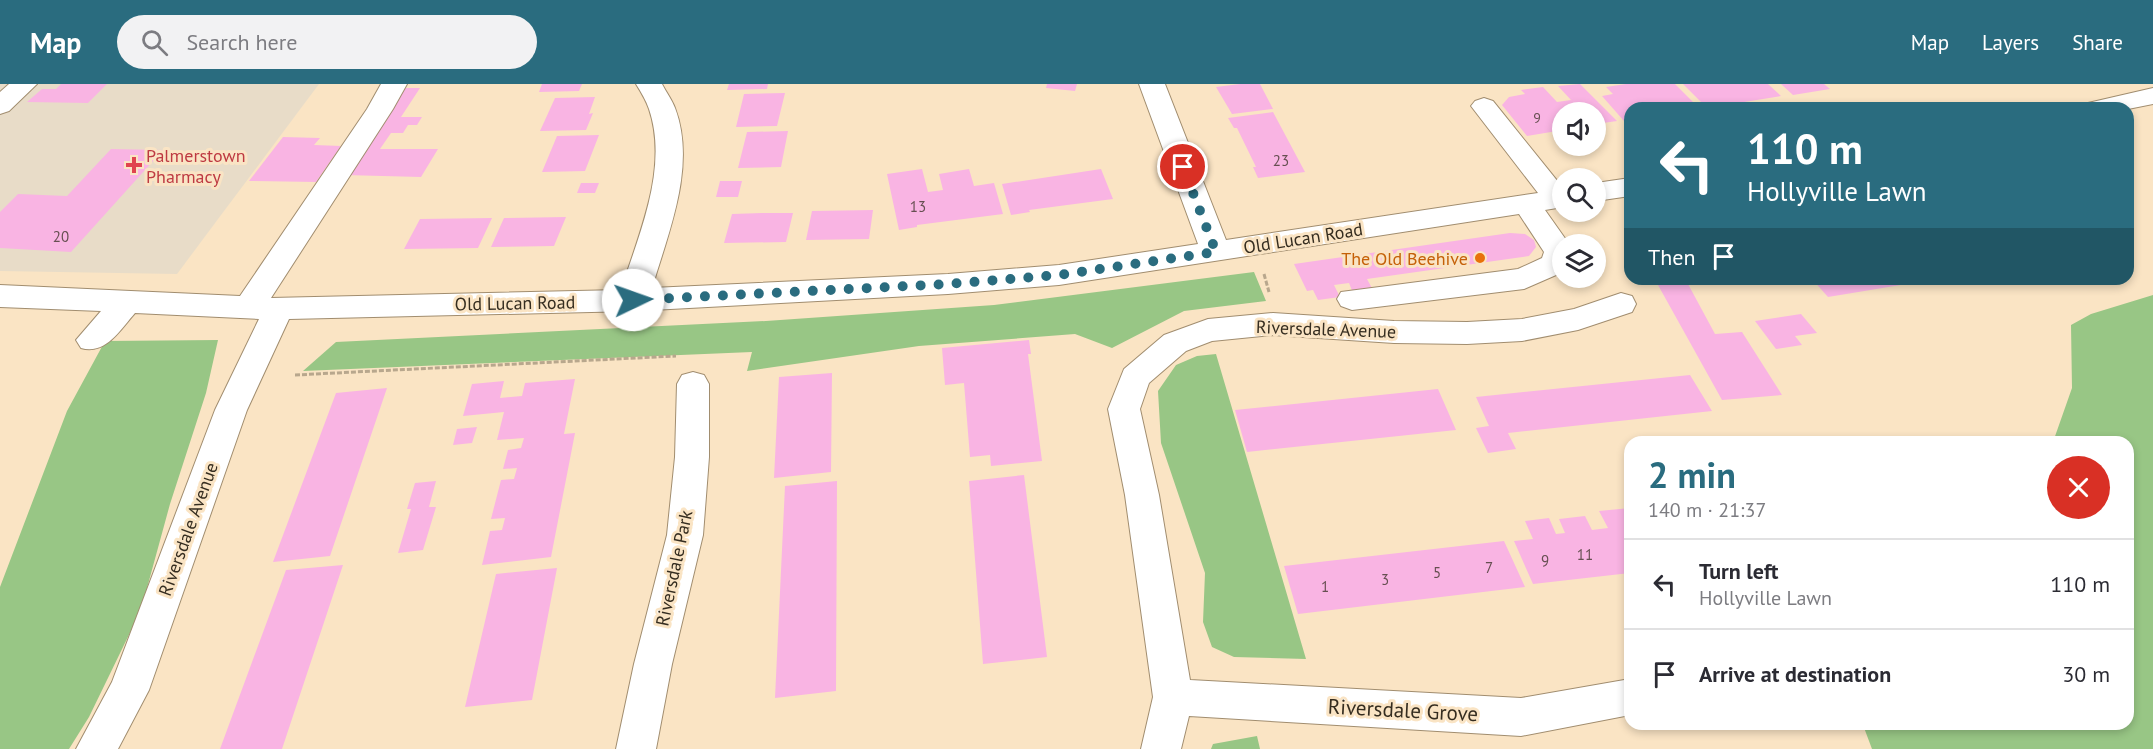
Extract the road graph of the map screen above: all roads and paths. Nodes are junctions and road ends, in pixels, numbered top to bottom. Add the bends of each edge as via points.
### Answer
1 (24, 84) edge
2 (394, 84) edge
3 (649, 84) edge
4 (1152, 84) edge
5 (2153, 96) edge
6 (2125, 102) edge
7 (0, 106) edge
8 (1484, 106) dead end
9 (1552, 188) edge
10 (1624, 188) edge
11 (1606, 191) edge
12 (1552, 199) edge
13 (1527, 204) junction
14 (1216, 252) junction
15 (1261, 267) dead end
16 (1270, 295) dead end
17 (0, 296) edge
18 (1352, 299) dead end
19 (633, 300) junction
20 (127, 303) junction
21 (264, 308) junction
22 (1616, 314) dead end
23 (92, 340) dead end
24 (686, 370) joint
25 (295, 375) dead end
26 (1173, 697) junction
27 (1624, 698) edge
28 (96, 749) edge
29 (636, 749) edge
30 (1161, 749) edge

1 - 7 street
2 - 21 street, Riversdale Avenue
3 - 19 street via 656,93 669,136 669,170 654,237
4 - 14 street
5 - 6 street
8 - 9 street
10 - 11 street
12 - 13 street, Old Lucan Road
13 - 14 street, Old Lucan Road
13 - 18 street via 1559,252 1555,264 1524,279
14 - 19 street, Old Lucan Road via 1059,275
15 - 16 path
17 - 20 street, Old Lucan Road
19 - 21 street, Old Lucan Road
20 - 21 street, Old Lucan Road
20 - 23 street
21 - 28 street, Riversdale Avenue via 129,690
22 - 26 street, Riversdale Avenue via 1522,330 1467,333 1274,324 1208,330 1175,344 1135,377 1124,409 1142,495
24 - 25 path
24 - 29 street, Riversdale Park via 692,457 685,535 652,664
26 - 27 street, Riversdale Grove via 1521,717
26 - 30 street, Riversdale Avenue

